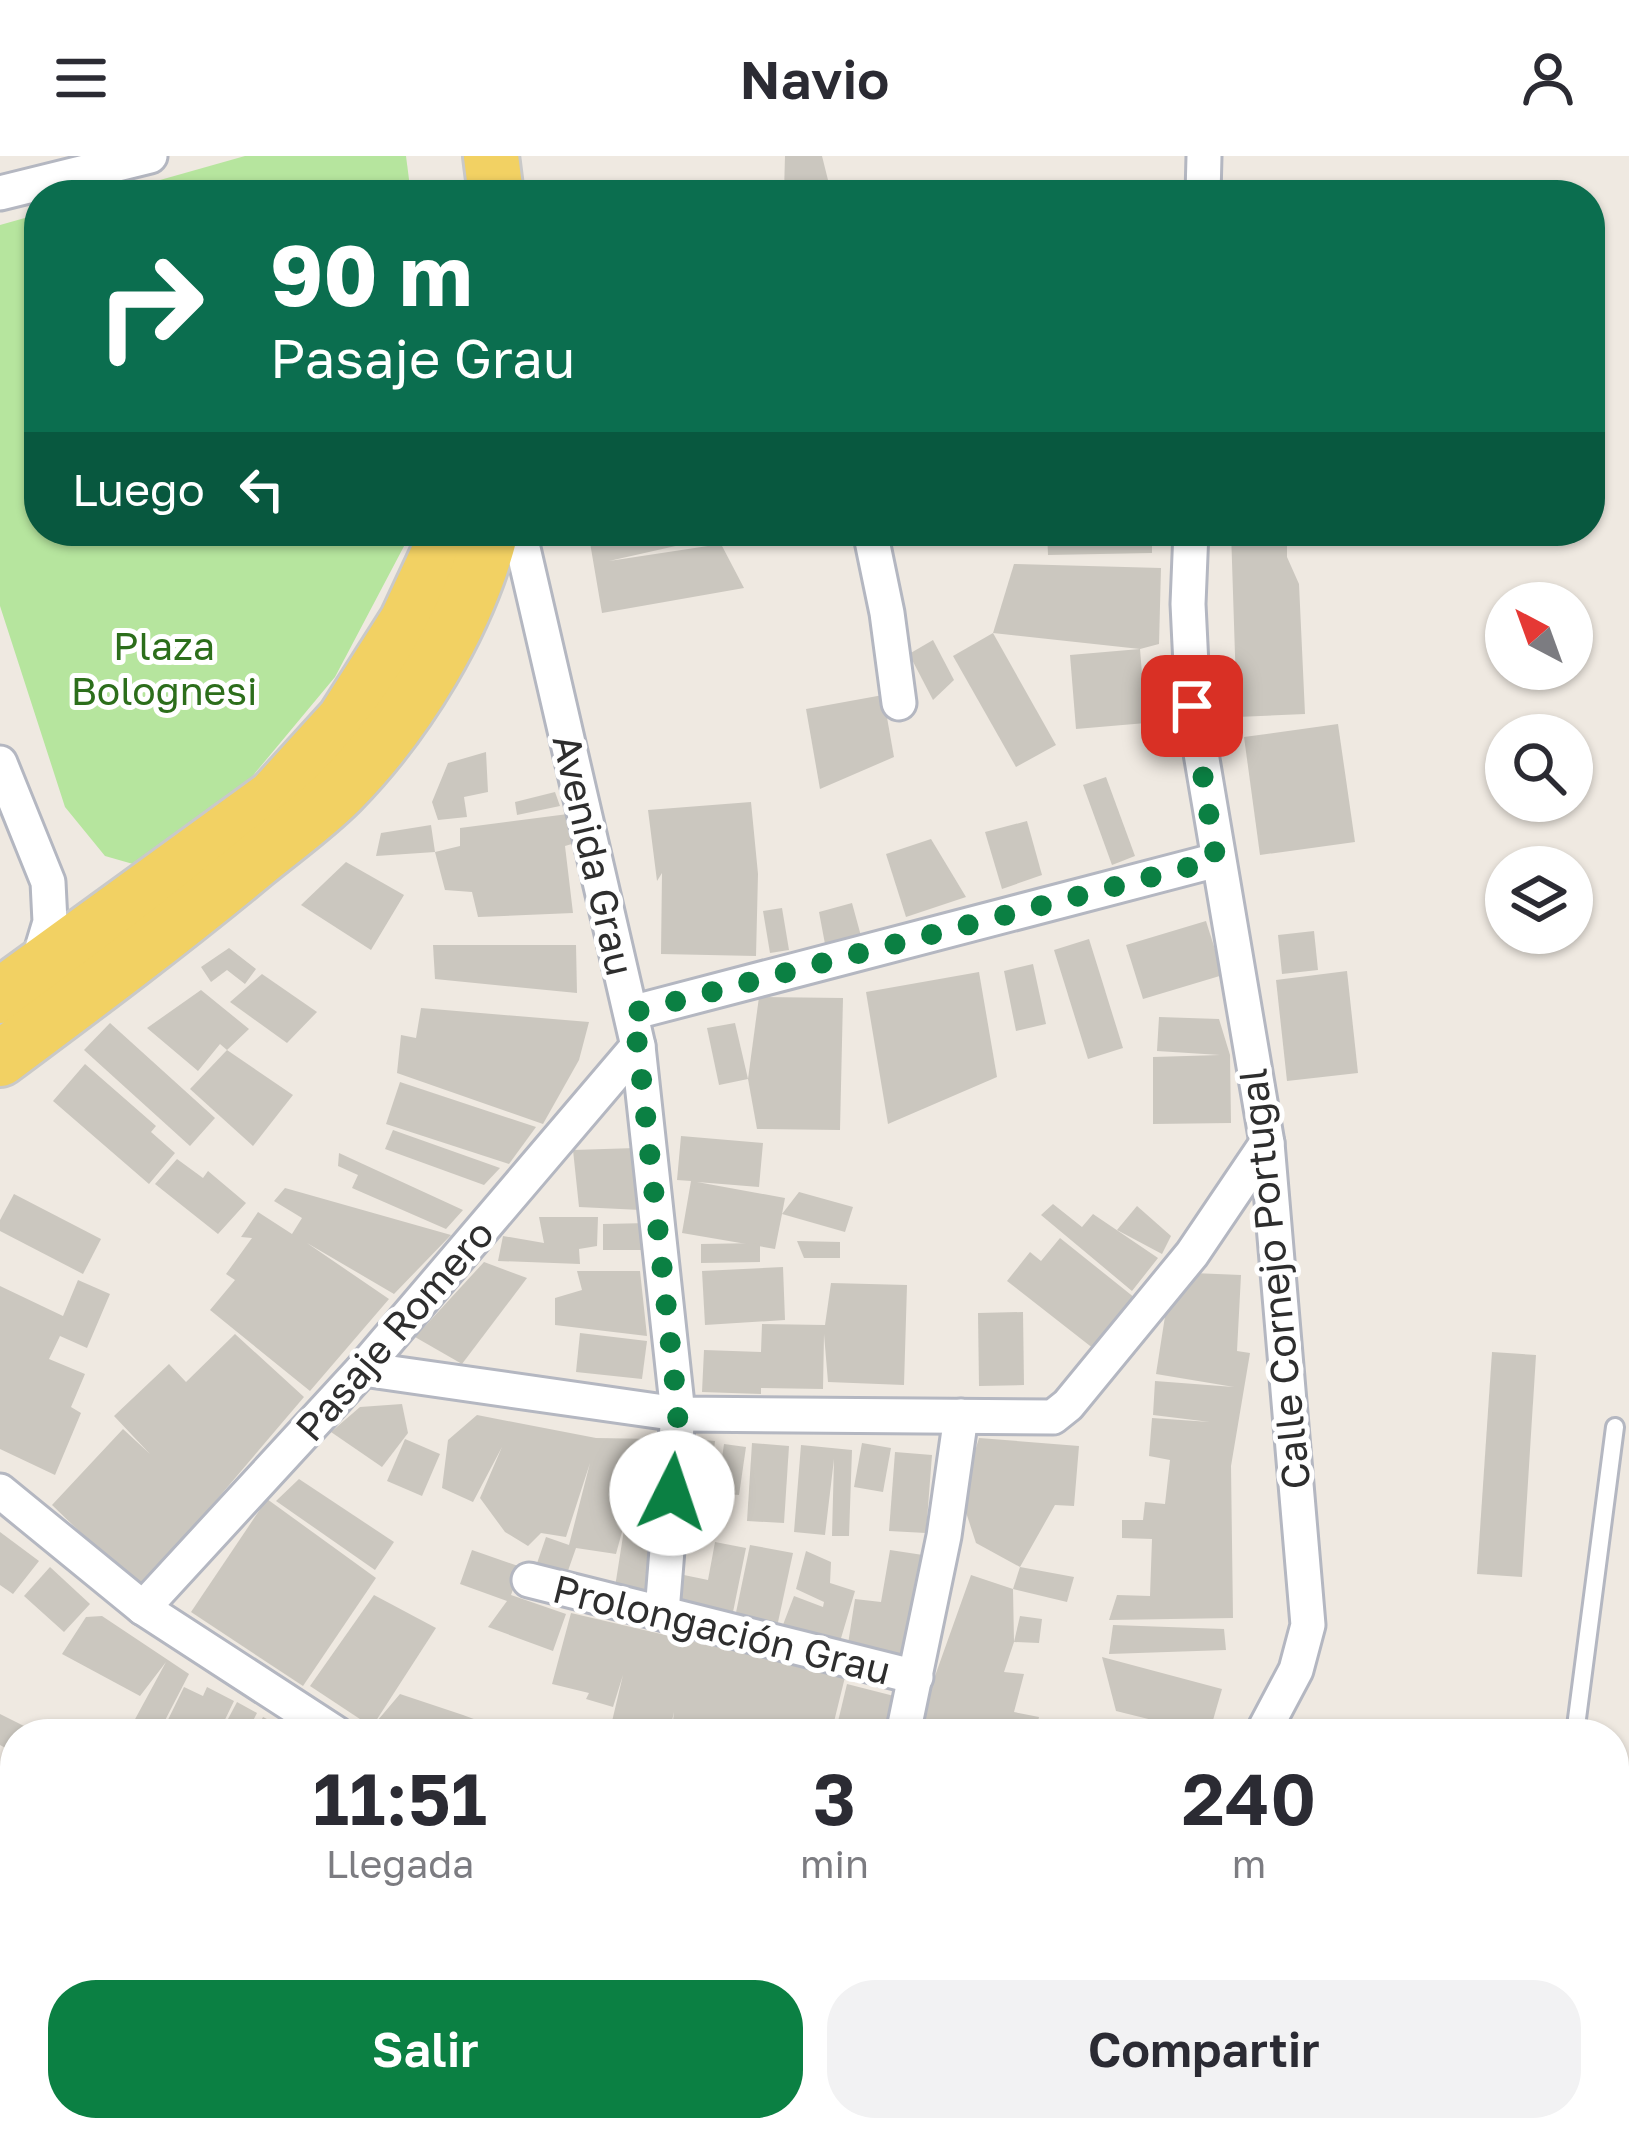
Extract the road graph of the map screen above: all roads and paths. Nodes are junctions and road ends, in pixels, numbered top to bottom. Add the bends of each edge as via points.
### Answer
1 (150, 156) edge
2 (53, 180) edge
3 (442, 546) edge
4 (487, 546) edge
5 (522, 546) edge
6 (872, 546) edge
7 (1190, 546) edge
8 (898, 703) dead end
9 (0, 763) edge
10 (1216, 860) junction
11 (18, 984) edge
12 (635, 1029) junction
13 (0, 1047) edge
14 (0, 1059) edge
15 (1267, 1143) junction
16 (363, 1369) junction
17 (678, 1414) junction
18 (962, 1416) junction
19 (1615, 1426) dead end
20 (0, 1491) edge
21 (529, 1580) dead end
22 (143, 1608) junction
23 (662, 1612) junction
24 (916, 1677) junction
25 (314, 1719) edge
26 (906, 1719) edge
27 (1270, 1719) edge
28 (1577, 1719) edge

1 - 2 street
3 - 11 main road via 344,720 274,797
4 - 14 main road via 441,657 339,792
5 - 12 street, Avenida Grau
6 - 8 street
7 - 10 street, Calle Cornejo Portugal via 1192,706
9 - 11 street via 49,882 50,922
10 - 12 street
10 - 15 street, Calle Cornejo Portugal
11 - 13 street
12 - 16 street, Pasaje Romero
12 - 17 street, Avenida Grau
15 - 18 street via 1192,1254 1068,1405 1053,1417
15 - 27 street, Calle Cornejo Portugal via 1307,1625 1296,1670
16 - 17 street
16 - 22 street, Pasaje Romero
17 - 18 street
17 - 23 street, Avenida Grau
18 - 24 street
19 - 28 lane
20 - 22 street
21 - 23 street, Prolongación Grau
22 - 25 street
23 - 24 street, Prolongación Grau
24 - 26 street

